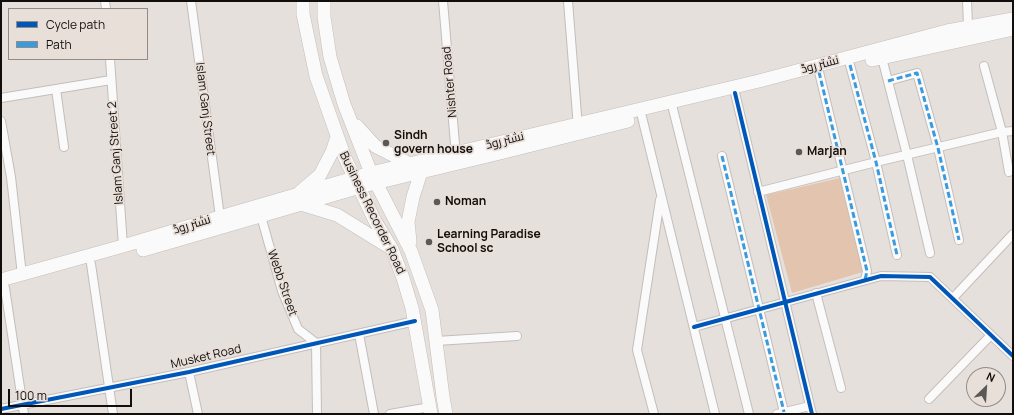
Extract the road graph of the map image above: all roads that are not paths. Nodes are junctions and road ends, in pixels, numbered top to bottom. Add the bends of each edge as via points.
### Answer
1 (191, 1) edge
2 (324, 1) edge
3 (443, 1) edge
4 (568, 1) edge
5 (967, 1) edge
6 (303, 7) edge
7 (1013, 19) edge
8 (968, 26) junction
9 (1013, 29) edge
10 (882, 58) junction
11 (110, 60) edge
12 (850, 65) junction
13 (984, 66) dead end
14 (819, 72) junction
15 (111, 80) junction
16 (888, 81) junction
17 (56, 89) junction
18 (735, 93) junction
19 (1, 98) edge
20 (344, 104) junction
21 (673, 109) junction
22 (642, 117) junction
23 (1, 121) edge
24 (578, 129) junction
25 (1013, 131) edge
26 (1002, 132) junction
27 (337, 137) junction
28 (64, 147) dead end
29 (938, 148) junction
30 (907, 155) junction
31 (722, 156) dead end
32 (457, 158) junction
33 (876, 162) junction
34 (410, 164) junction
35 (843, 171) junction
36 (421, 172) junction
37 (1009, 172) dead end
38 (374, 178) junction
39 (356, 183) junction
40 (758, 192) junction
41 (661, 195) junction
42 (299, 199) junction
43 (261, 216) junction
44 (220, 217) junction
45 (1013, 234) edge
46 (959, 240) dead end
47 (123, 246) junction
48 (392, 249) junction
49 (411, 251) junction
50 (930, 254) dead end
51 (897, 255) dead end
52 (91, 264) junction
53 (22, 275) junction
54 (865, 280) junction
55 (2, 286) edge
56 (816, 293) junction
57 (953, 298) junction
58 (785, 302) junction
59 (759, 309) junction
60 (725, 318) junction
61 (415, 321) junction
62 (694, 327) junction
63 (359, 334) junction
64 (992, 335) junction
65 (517, 336) dead end
66 (436, 341) junction
67 (316, 343) junction
68 (1013, 356) edge
69 (189, 372) junction
70 (108, 388) junction
71 (841, 388) dead end
72 (929, 399) dead end
73 (23, 405) junction
74 (1, 409) edge
75 (811, 410) edge
76 (431, 411) edge
77 (780, 413) edge
78 (24, 414) edge
79 (113, 414) edge
80 (198, 414) edge
81 (317, 414) edge
82 (374, 414) edge
83 (390, 414) edge
84 (446, 414) edge
85 (654, 414) edge
86 (715, 414) edge
87 (749, 414) edge

1 - 44 street, Islam Ganj Street
2 - 20 main road, Business Recorder Road via 330,57
3 - 32 street, Nishter Road
4 - 24 street
5 - 8 street
6 - 27 main road, Business Recorder Road via 316,76
7 - 8 main road, نشتر روڈ
8 - 24 main road, نشتر روڈ
9 - 10 main road, نشتر روڈ
10 - 12 main road, نشتر روڈ
10 - 16 street
11 - 15 street, Islam Ganj Street 2
12 - 14 main road, نشتر روڈ
12 - 33 street
13 - 26 street
14 - 18 main road, نشتر روڈ
14 - 35 street
15 - 17 street
15 - 47 street, Islam Ganj Street 2
16 - 29 street via 917,73
16 - 30 street
17 - 19 street
17 - 28 street
18 - 21 main road, نشتر روڈ
18 - 40 street
20 - 34 main road via 360,130 375,146
20 - 38 main road, Business Recorder Road
21 - 22 main road, نشتر روڈ
21 - 60 street
22 - 24 main road, نشتر روڈ
22 - 41 street
23 - 53 street via 11,178
24 - 32 main road, نشتر روڈ
25 - 26 street
26 - 29 street
26 - 37 street
27 - 39 main road, Business Recorder Road
27 - 42 main road via 320,175
29 - 30 street
29 - 46 street
30 - 33 street
30 - 50 street
31 - 59 street
32 - 34 main road, نشتر روڈ
32 - 36 main road, نشتر روڈ
33 - 35 street
33 - 51 street
34 - 38 main road, نشتر روڈ
35 - 40 street
35 - 54 street via 867,271
36 - 38 main road, نشتر روڈ
36 - 49 main road via 408,222
38 - 39 main road, نشتر روڈ
38 - 49 main road, Business Recorder Road
39 - 42 main road, نشتر روڈ
39 - 48 main road, Business Recorder Road
40 - 58 street
41 - 62 street
41 - 85 street via 637,350
42 - 43 main road, نشتر روڈ
42 - 44 main road, نشتر روڈ
42 - 48 main road via 337,215
43 - 52 main road, نشتر روڈ
43 - 67 street, Webb Street via 282,290 298,329
44 - 47 main road, نشتر روڈ
45 - 57 street
47 - 53 main road, نشتر روڈ
48 - 61 main road, Business Recorder Road
49 - 66 main road, Business Recorder Road via 432,310
52 - 55 main road, نشتر روڈ
52 - 70 street
53 - 55 main road, نشتر روڈ
54 - 56 street
54 - 57 street via 881,276 930,277
55 - 73 street
56 - 58 street
56 - 71 street
57 - 64 street
58 - 59 street
58 - 75 street
59 - 60 street
59 - 77 street
60 - 62 street
60 - 87 street
61 - 63 street, Musket Road
61 - 76 main road, Business Recorder Road
62 - 86 street
63 - 67 street, Musket Road
63 - 82 street
64 - 68 street
64 - 72 street
65 - 66 street
66 - 84 main road, Business Recorder Road
67 - 69 street, Musket Road
67 - 81 street
69 - 70 street, Musket Road
69 - 80 street
70 - 73 street, Musket Road
70 - 79 street
73 - 74 street, Musket Road
73 - 78 street
75 - 77 street
76 - 83 street

